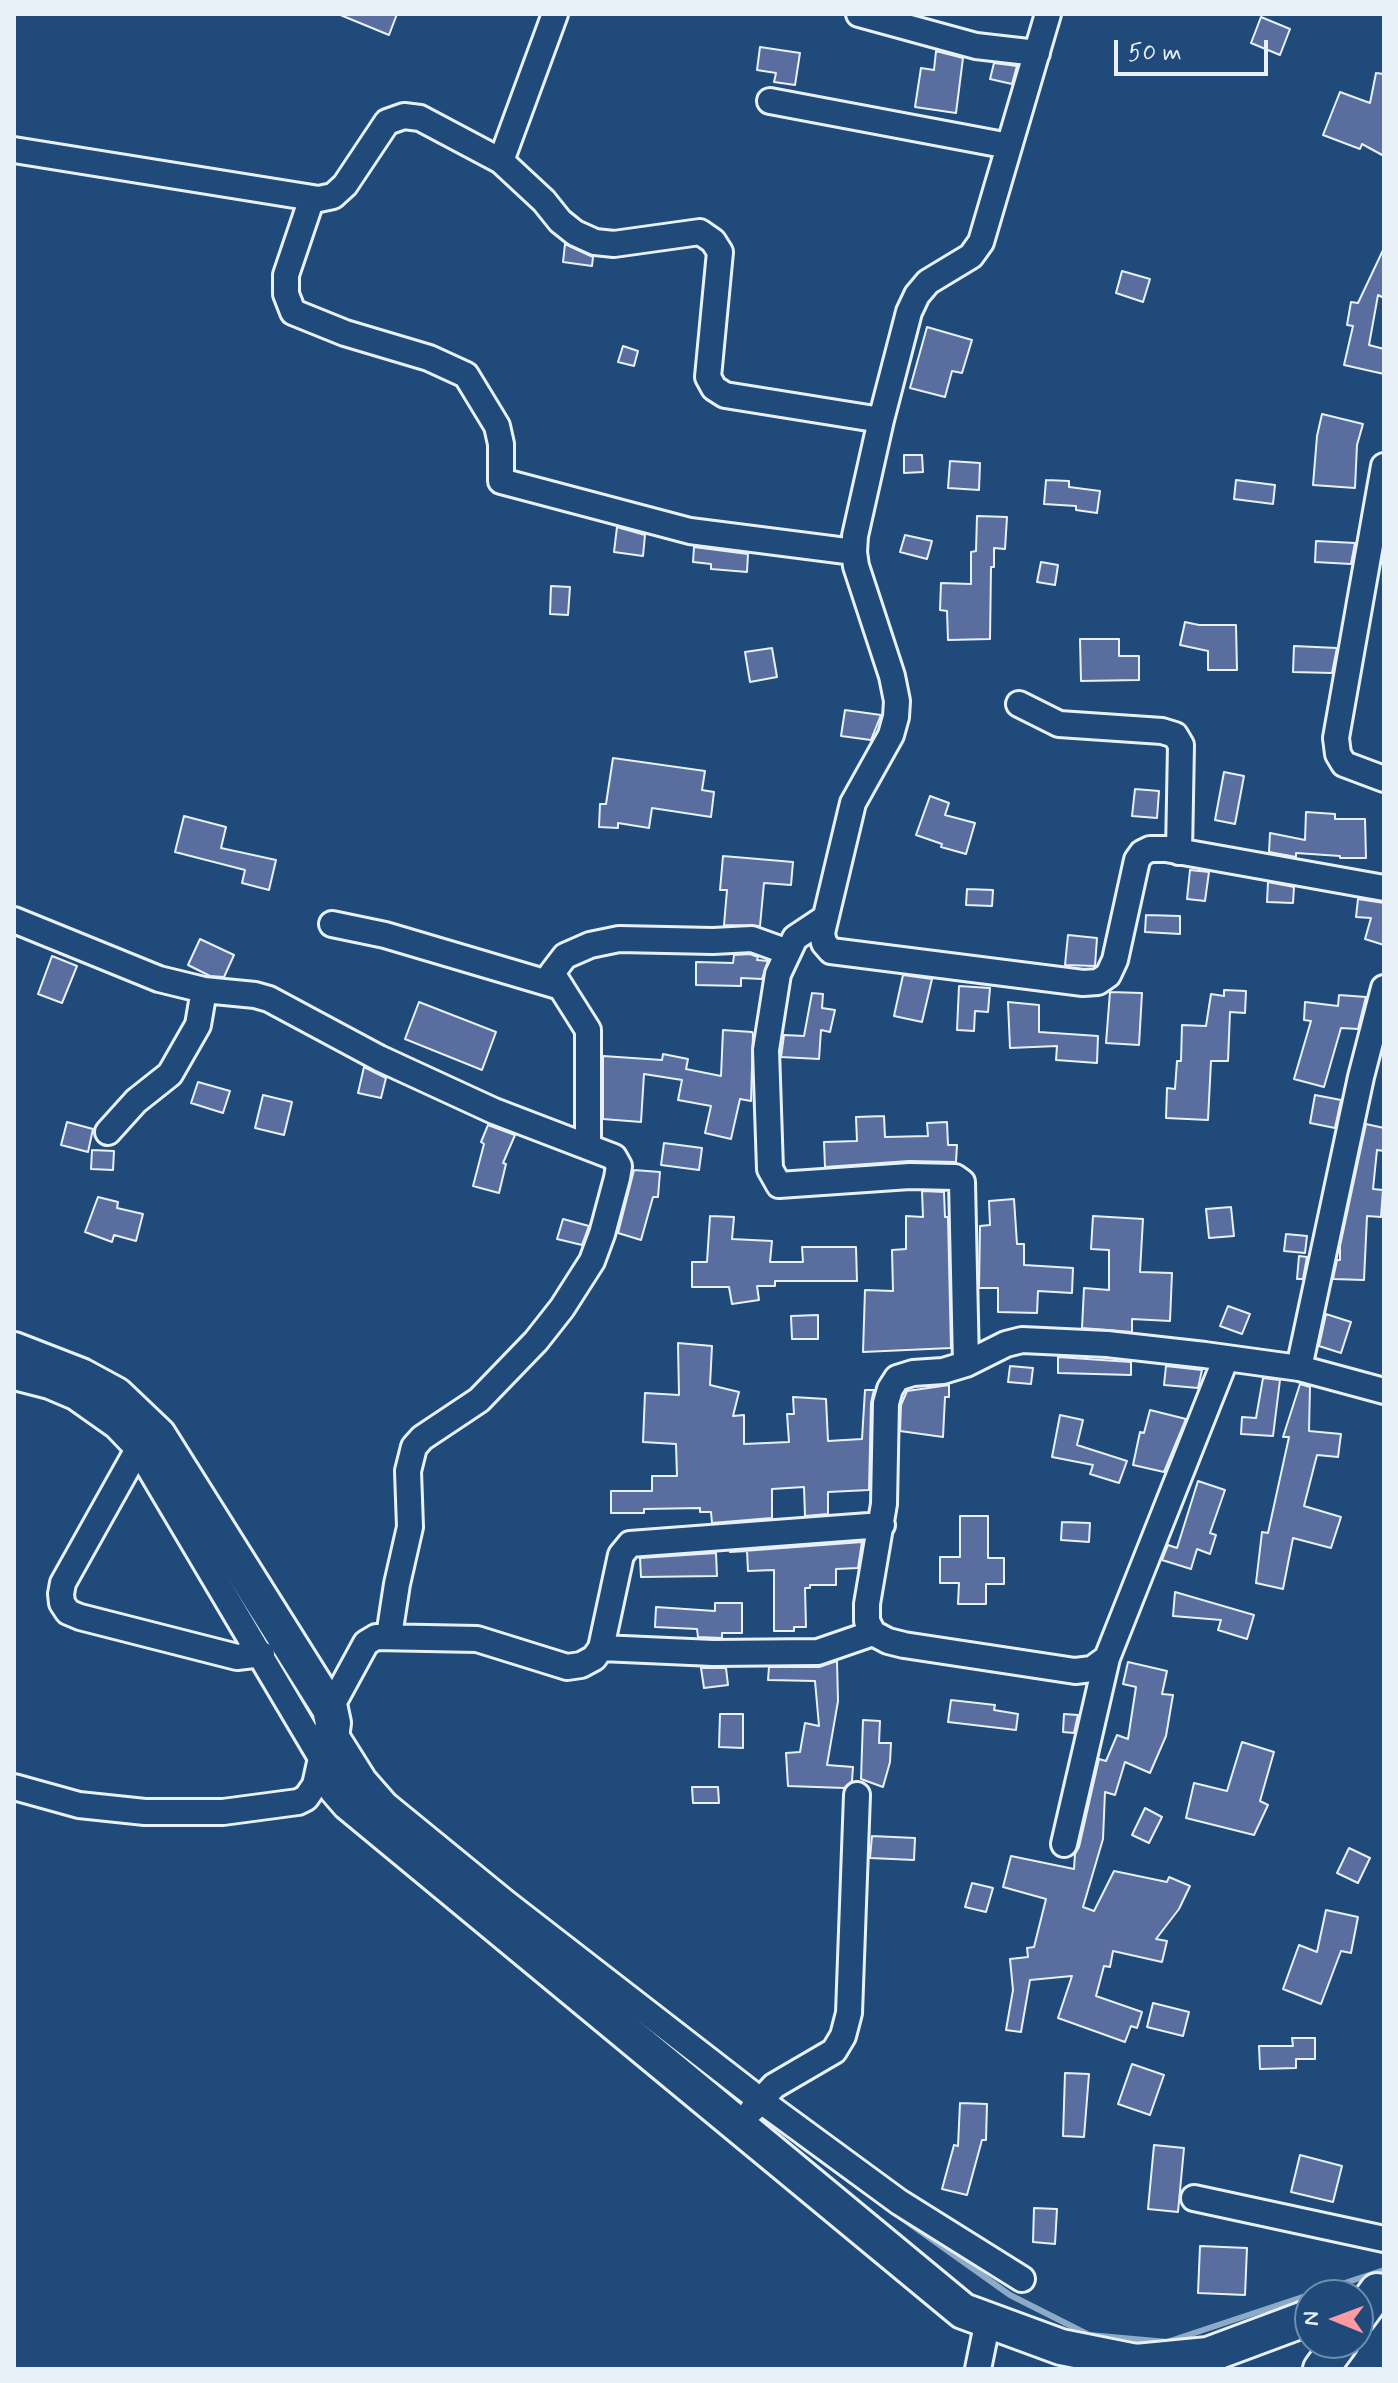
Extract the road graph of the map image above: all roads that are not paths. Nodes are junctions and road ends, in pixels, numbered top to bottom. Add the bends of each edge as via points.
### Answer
1 (555, 14) edge
2 (859, 14) edge
3 (1048, 14) edge
4 (1037, 53) junction
5 (770, 101) dead end
6 (1009, 146) junction
7 (14, 150) edge
8 (501, 161) junction
9 (312, 198) junction
10 (881, 420) junction
11 (1384, 466) edge
12 (854, 552) junction
13 (1019, 704) dead end
14 (1384, 779) edge
15 (1179, 852) junction
16 (1384, 888) edge
17 (825, 918) junction
18 (14, 920) edge
19 (332, 924) dead end
20 (788, 952) junction
21 (561, 987) junction
22 (1384, 988) edge
23 (204, 990) junction
24 (108, 1132) dead end
25 (588, 1146) junction
26 (14, 1350) edge
27 (1226, 1358) junction
28 (966, 1364) junction
29 (1299, 1368) junction
30 (14, 1377) edge
31 (1384, 1391) edge
32 (138, 1449) junction
33 (882, 1525) junction
34 (873, 1633) junction
35 (389, 1636) junction
36 (601, 1648) junction
37 (262, 1654) junction
38 (1107, 1658) junction
39 (328, 1737) junction
40 (14, 1787) edge
41 (857, 1795) dead end
42 (1064, 1844) dead end
43 (751, 2111) junction
44 (1194, 2198) dead end
45 (1384, 2239) edge
46 (1022, 2279) dead end
47 (988, 2320) junction
48 (1294, 2323) edge
49 (978, 2369) edge

1 - 8 street
2 - 4 street via 976,46
3 - 4 street
4 - 6 street
5 - 6 street
6 - 10 street via 981,242 971,256 928,282 913,303
7 - 9 street
8 - 9 street via 420,118 404,116 387,122 333,196
8 - 10 street via 560,221 595,242 700,232 713,241 720,252 708,377 714,388 725,395
9 - 12 street via 286,275 293,312 466,375 497,426 501,481 690,531
10 - 12 street
11 - 14 street via 1336,738 1344,764
12 - 17 street via 892,676 896,717 853,803
13 - 15 street via 1059,724 1175,735 1181,745
15 - 16 street
15 - 17 street via 1150,849 1137,860 1115,960 1098,982 831,951 822,933
17 - 20 street via 795,938
18 - 23 street via 159,979
19 - 21 street
20 - 21 street via 752,939 619,939 565,956 552,973
20 - 28 street via 778,974 766,1050 770,1169 779,1185 910,1176 955,1177 962,1182
21 - 25 street via 588,1030
22 - 29 street
23 - 24 street via 198,1025 170,1074
23 - 25 street via 269,999 494,1111
25 - 35 street via 614,1157 619,1166 592,1261 536,1341 479,1400 414,1447 408,1471 410,1527
26 - 39 street via 116,1395 158,1435
27 - 28 street via 1022,1340
27 - 29 street
27 - 38 street
28 - 33 street via 897,1378 890,1389
29 - 31 street
30 - 32 street via 75,1397
32 - 37 street
32 - 37 street via 63,1583 62,1603 80,1617 237,1657
33 - 34 street via 867,1604
33 - 36 street via 630,1544 621,1555
34 - 36 street via 818,1652
34 - 38 street via 904,1645 1075,1671 1092,1669
35 - 36 street via 489,1641 567,1667 594,1658
35 - 39 street via 366,1643
37 - 39 street
38 - 42 street
39 - 40 street via 315,1785 298,1802 223,1812 145,1812
39 - 43 street via 331,1775 349,1803
41 - 43 street via 849,2013 843,2036 834,2051 774,2086
43 - 46 street
43 - 47 street via 963,2311
44 - 45 street
47 - 48 street via 1061,2347 1136,2362 1208,2355
47 - 49 street

